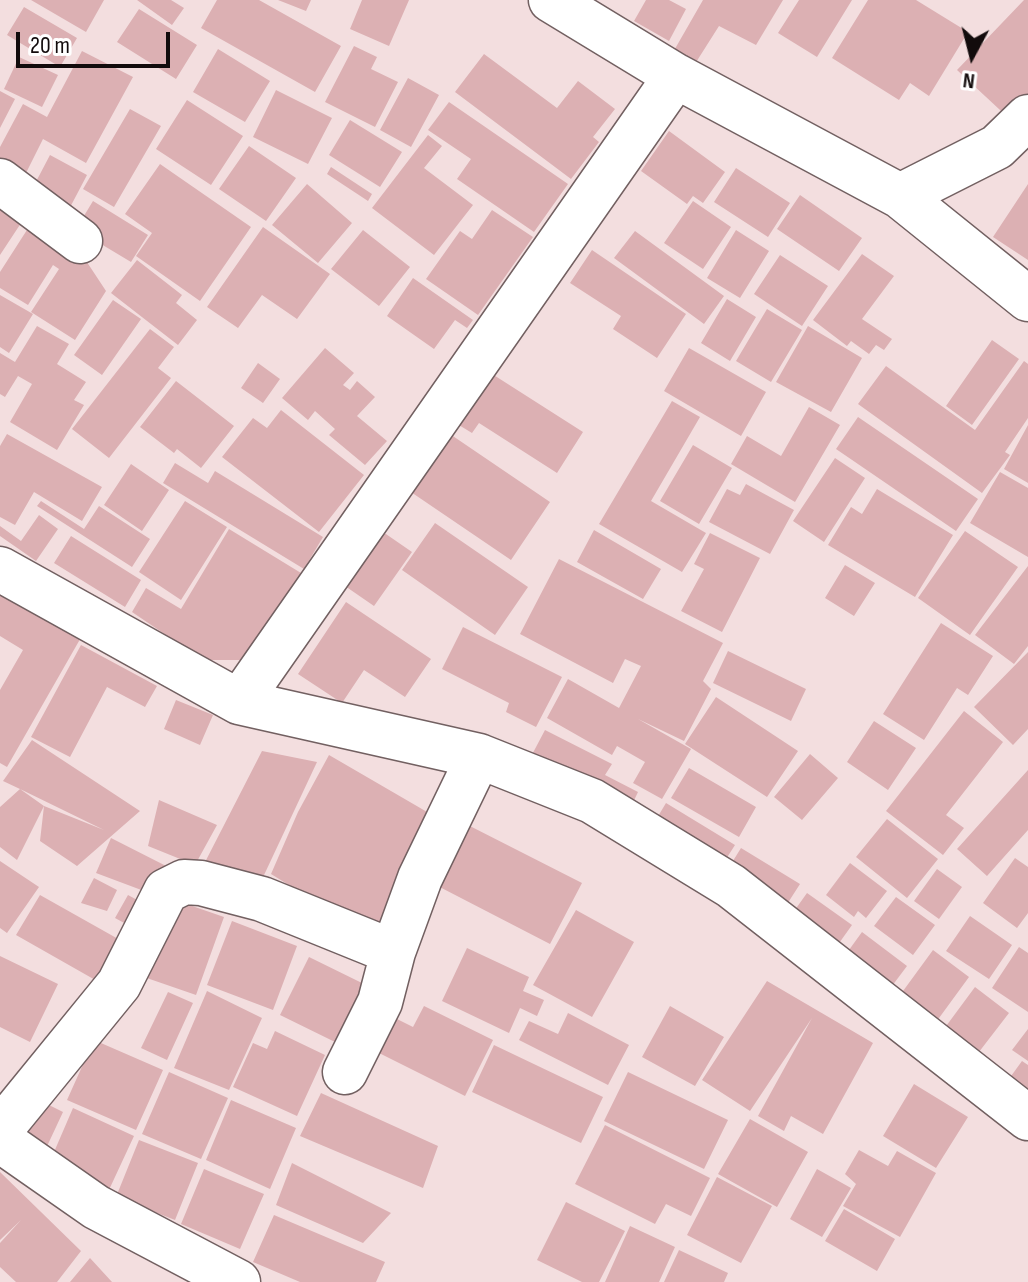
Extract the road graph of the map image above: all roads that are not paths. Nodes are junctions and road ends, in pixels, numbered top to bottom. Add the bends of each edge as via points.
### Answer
1 (551, 0) edge
2 (676, 76) junction
3 (1028, 117) edge
4 (0, 181) edge
5 (900, 196) junction
6 (80, 241) dead end
7 (1028, 299) edge
8 (0, 569) edge
9 (239, 702) junction
10 (479, 756) junction
11 (393, 952) junction
12 (345, 1072) dead end
13 (1028, 1118) edge
14 (0, 1130) edge
15 (0, 1140) edge
16 (238, 1282) edge

1 - 2 street
2 - 5 street
2 - 9 street
3 - 5 street via 997,147
4 - 6 street
5 - 7 street
8 - 9 street
9 - 10 street
10 - 11 street via 420,878
10 - 13 street via 592,801 731,886
11 - 12 street via 380,1002
11 - 14 street via 262,899 184,882 166,891 119,984
15 - 16 street via 96,1207

